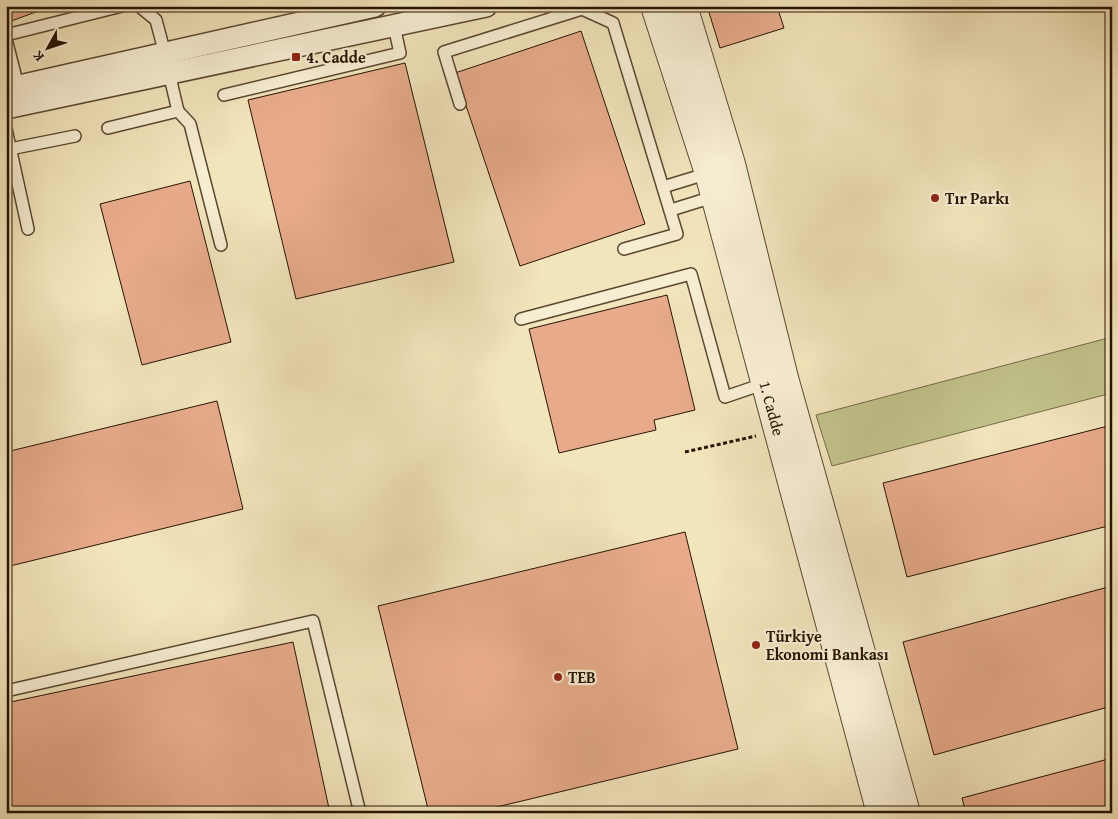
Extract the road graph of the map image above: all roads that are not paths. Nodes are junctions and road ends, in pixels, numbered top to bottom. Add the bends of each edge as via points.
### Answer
1 (122, 6) edge
2 (139, 6) edge
3 (375, 6) edge
4 (486, 6) edge
5 (655, 6) edge
6 (683, 6) edge
7 (392, 16) edge
8 (6, 35) edge
9 (6, 39) edge
10 (167, 64) junction
11 (224, 95) dead end
12 (13, 97) edge
13 (460, 104) dead end
14 (178, 111) junction
15 (108, 128) dead end
16 (6, 129) edge
17 (75, 136) dead end
18 (10, 149) junction
19 (723, 181) junction
20 (663, 187) junction
21 (671, 210) junction
22 (28, 229) dead end
23 (220, 244) dead end
24 (624, 250) dead end
25 (521, 319) dead end
26 (775, 381) junction
27 (6, 691) edge
28 (360, 813) edge
29 (881, 813) edge
30 (906, 813) edge

1 - 8 lane
2 - 10 lane via 156,20
3 - 10 street
4 - 7 street
5 - 19 street, 1. Cadde
6 - 19 street, 1. Cadde
7 - 10 street
7 - 11 lane via 400,53
9 - 12 lane
10 - 12 street
10 - 14 lane
13 - 20 lane via 444,52 582,9 613,23
14 - 15 lane
14 - 23 lane via 190,124
16 - 18 lane
17 - 18 lane
18 - 22 lane
19 - 20 lane
19 - 21 lane
19 - 26 street, 1. Cadde
20 - 21 lane
21 - 24 lane via 678,234
25 - 26 lane via 691,274 726,397
26 - 29 street, 1. Cadde via 779,431
26 - 30 street, 1. Cadde
27 - 28 lane via 313,621

